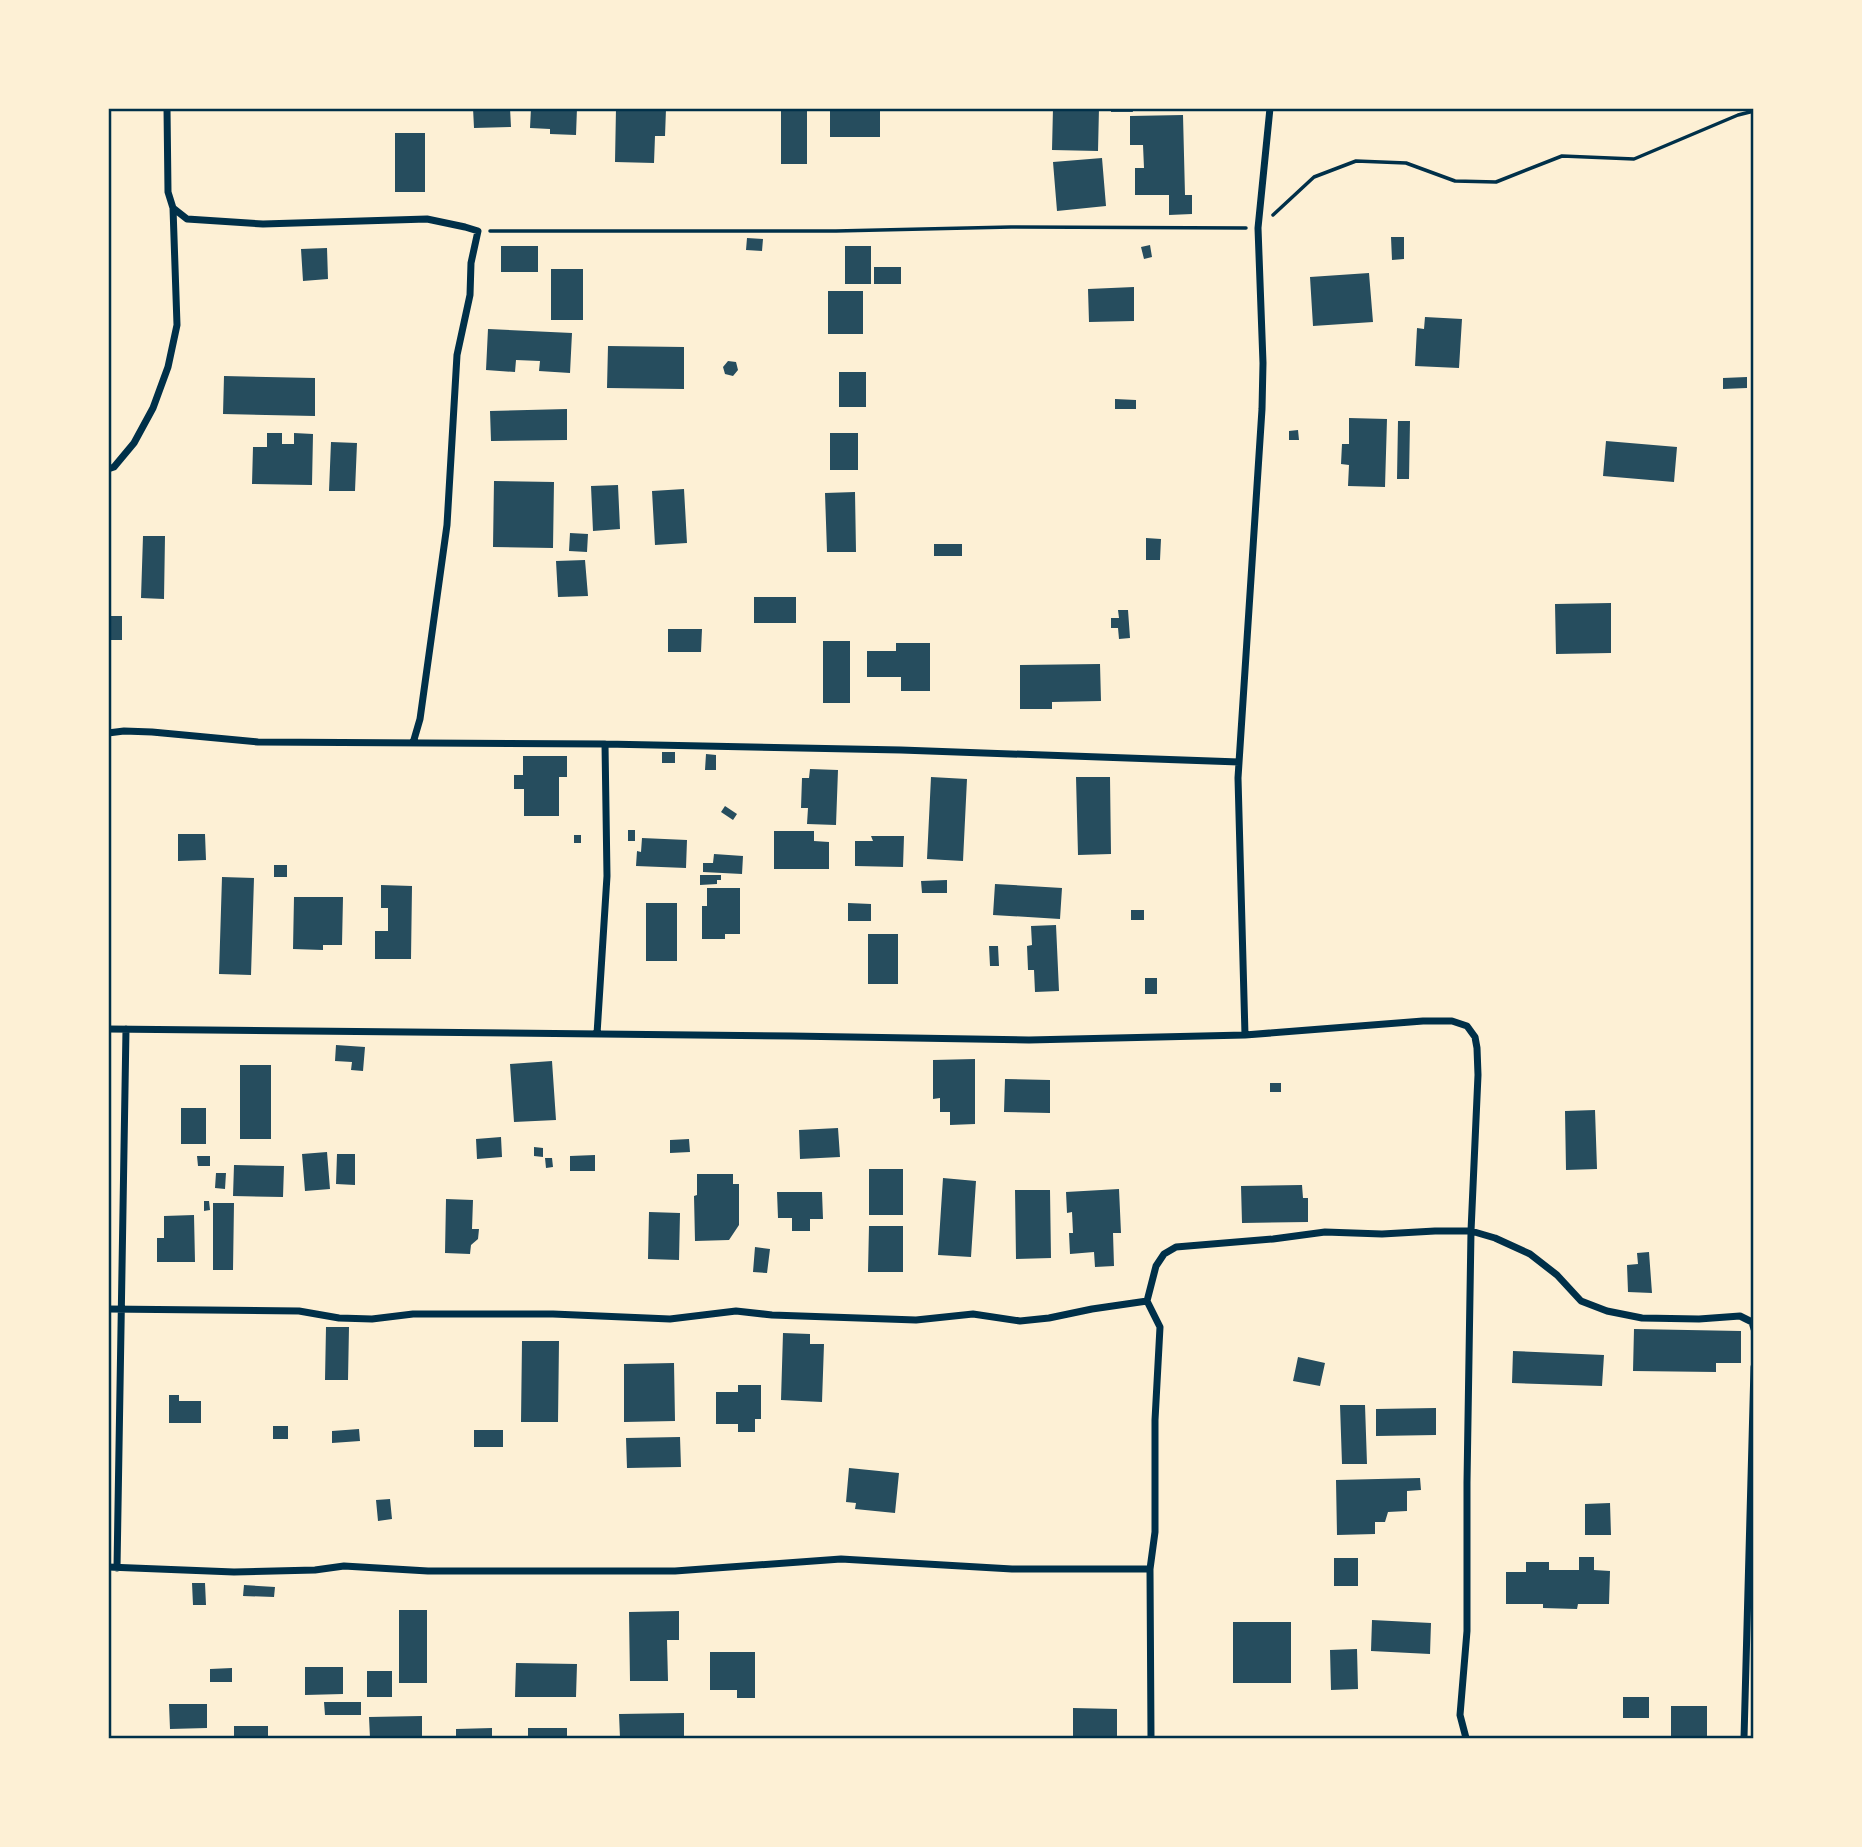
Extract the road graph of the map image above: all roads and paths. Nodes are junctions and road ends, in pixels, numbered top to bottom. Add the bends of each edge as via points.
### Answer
1 (167, 108) edge
2 (1270, 108) edge
3 (1754, 111) edge
4 (173, 208) junction
5 (1258, 228) junction
6 (478, 231) junction
7 (108, 469) edge
8 (108, 733) edge
9 (413, 743) junction
10 (605, 744) junction
11 (1239, 762) junction
12 (108, 1029) edge
13 (126, 1029) junction
14 (597, 1034) junction
15 (1245, 1035) junction
16 (1471, 1231) junction
17 (1147, 1301) junction
18 (108, 1309) edge
19 (121, 1309) junction
20 (1754, 1329) edge
21 (1754, 1367) edge
22 (108, 1567) edge
23 (117, 1568) junction
24 (1150, 1569) junction
25 (1151, 1738) edge
26 (1466, 1738) edge
27 (1744, 1738) edge

1 - 4 street via 168,192
2 - 5 street
3 - 5 path via 1634,159 1562,156 1496,182 1455,181 1405,163 1356,161 1314,177
4 - 6 street via 187,219 263,225 427,219
4 - 7 street via 177,325 168,367 135,443
5 - 6 path
5 - 11 street via 1262,410
6 - 9 street via 457,355 447,525
8 - 9 street via 152,732 258,742
9 - 10 street
10 - 11 street
10 - 14 street via 607,876
11 - 15 street
12 - 13 street
13 - 14 street
13 - 19 street
14 - 15 street via 1029,1040
15 - 16 street via 1423,1021 1467,1026 1478,1048
16 - 17 street via 1325,1232 1177,1247 1156,1265
16 - 20 street via 1530,1254 1558,1275 1581,1301 1607,1311 1642,1318 1699,1320 1740,1315 1752,1322
16 - 26 street via 1467,1631 1460,1715
17 - 19 street via 1020,1321 973,1314 916,1320 736,1311 670,1320 553,1314 413,1314 372,1319 299,1311
17 - 24 street via 1160,1327 1156,1532
18 - 19 street
19 - 23 street
21 - 27 street
22 - 23 street
23 - 24 street via 675,1571 841,1559 1012,1569
24 - 25 street

